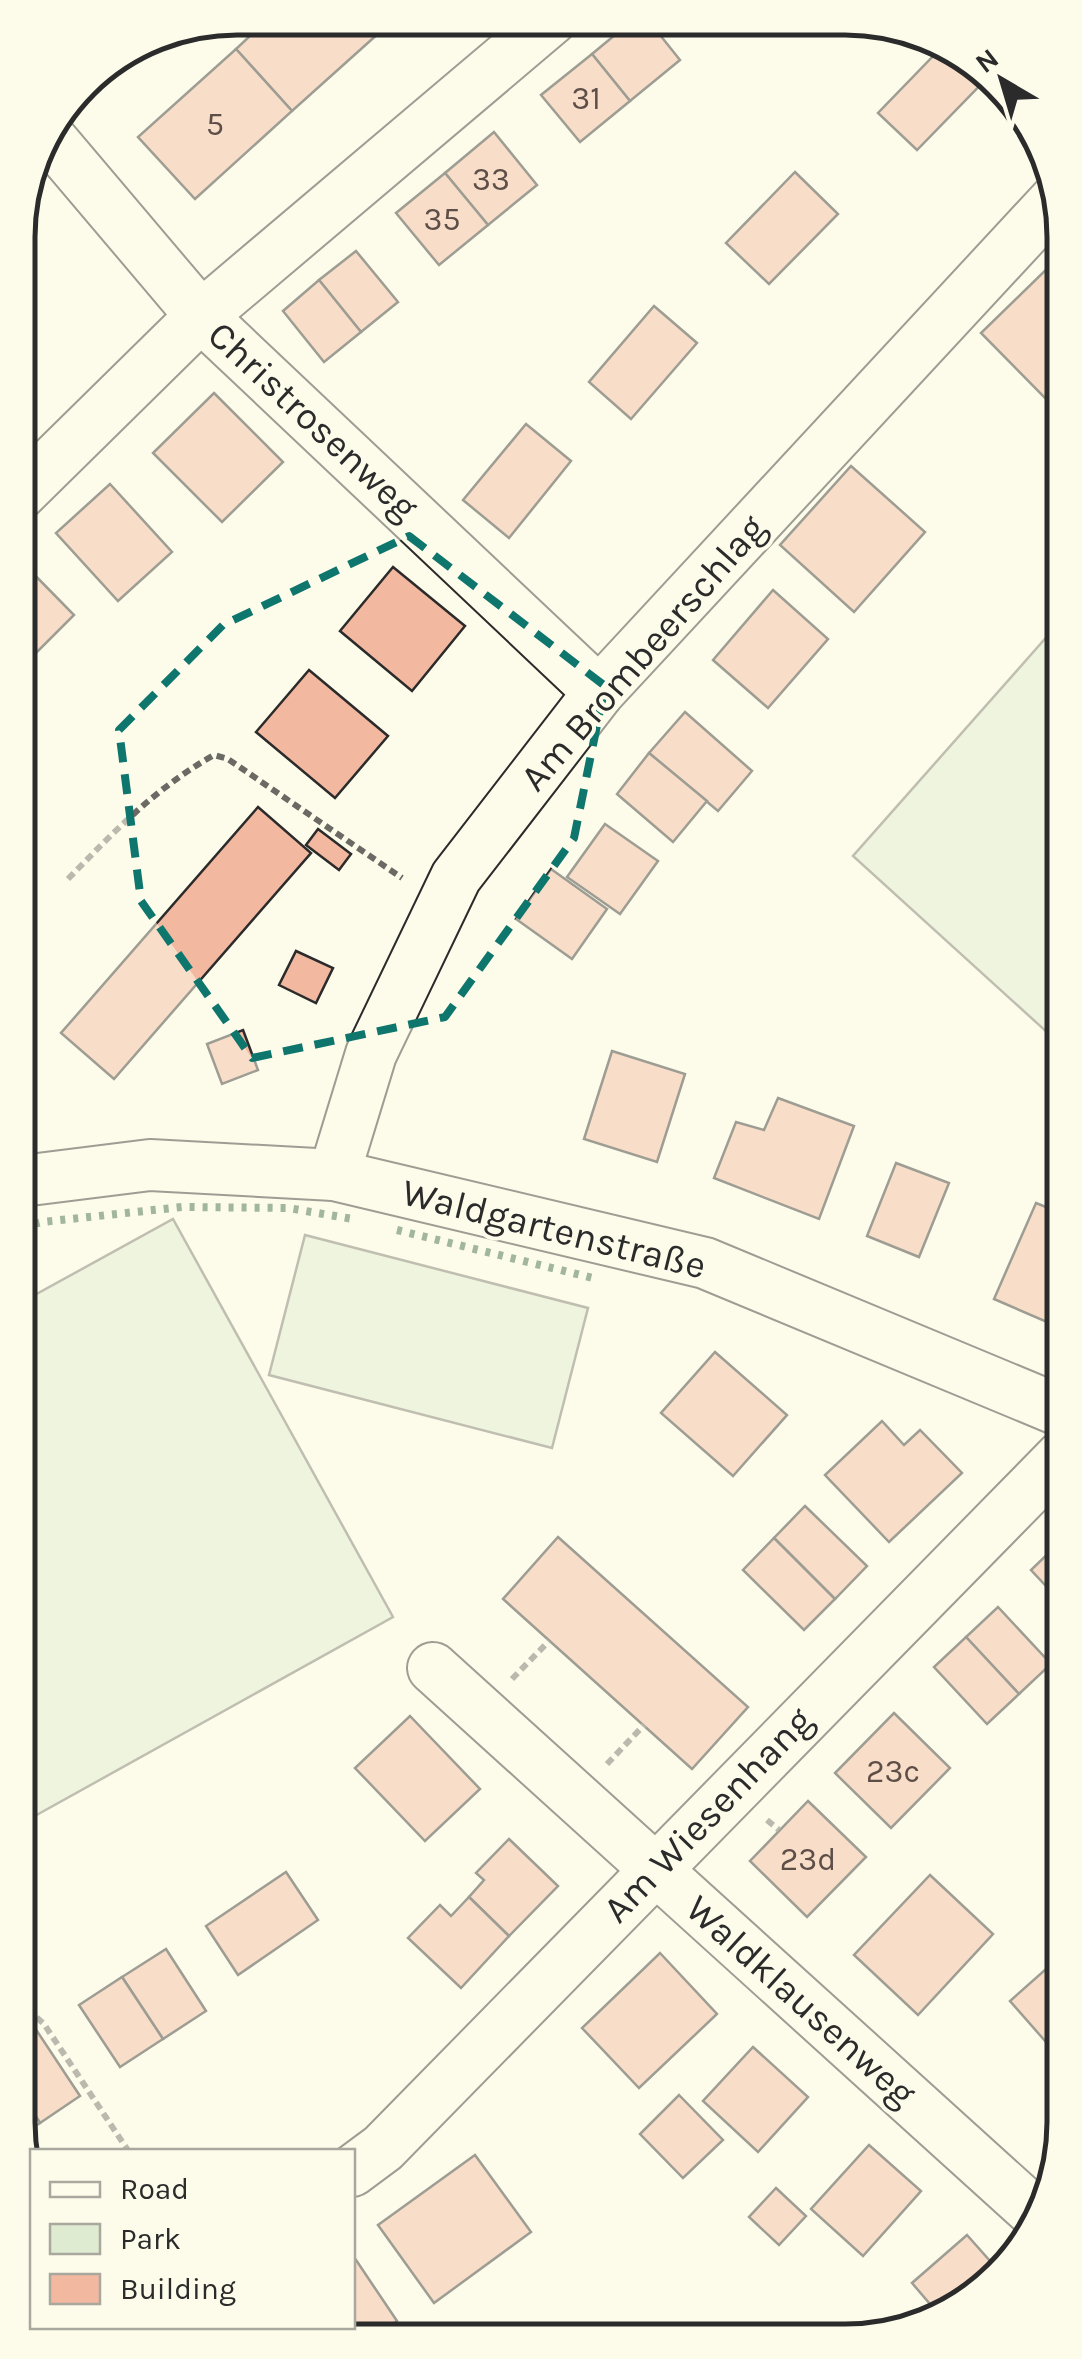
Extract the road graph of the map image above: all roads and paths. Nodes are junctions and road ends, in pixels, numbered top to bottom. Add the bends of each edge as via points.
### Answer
1 (534, 35) edge
2 (57, 146) edge
3 (1045, 211) edge
4 (200, 316) junction
5 (35, 479) edge
6 (599, 692) junction
7 (68, 879) dead end
8 (442, 906) junction
9 (334, 1175) junction
10 (35, 1179) edge
11 (1047, 1405) edge
12 (1047, 1471) edge
13 (433, 1668) dead end
14 (655, 1869) junction
15 (35, 2016) edge
16 (126, 2149) edge
17 (355, 2168) edge
18 (1028, 2207) edge

1 - 4 street
2 - 4 street, Christrosenweg
3 - 6 street, Am Brombeerschlag
4 - 5 street
4 - 6 street, Christrosenweg
6 - 8 street, Am Brombeerschlag via 456,877
7 - 8 path via 137,808 214,755
8 - 9 street, Am Brombeerschlag via 371,1054
9 - 10 street, Waldgartenstraße via 150,1165
9 - 11 street, Waldgartenstraße via 706,1263
12 - 14 street, Am Wiesenhang
13 - 14 street, Waldklausenweg
14 - 17 street, Am Wiesenhang via 383,2148
14 - 18 street, Waldklausenweg
15 - 16 path

